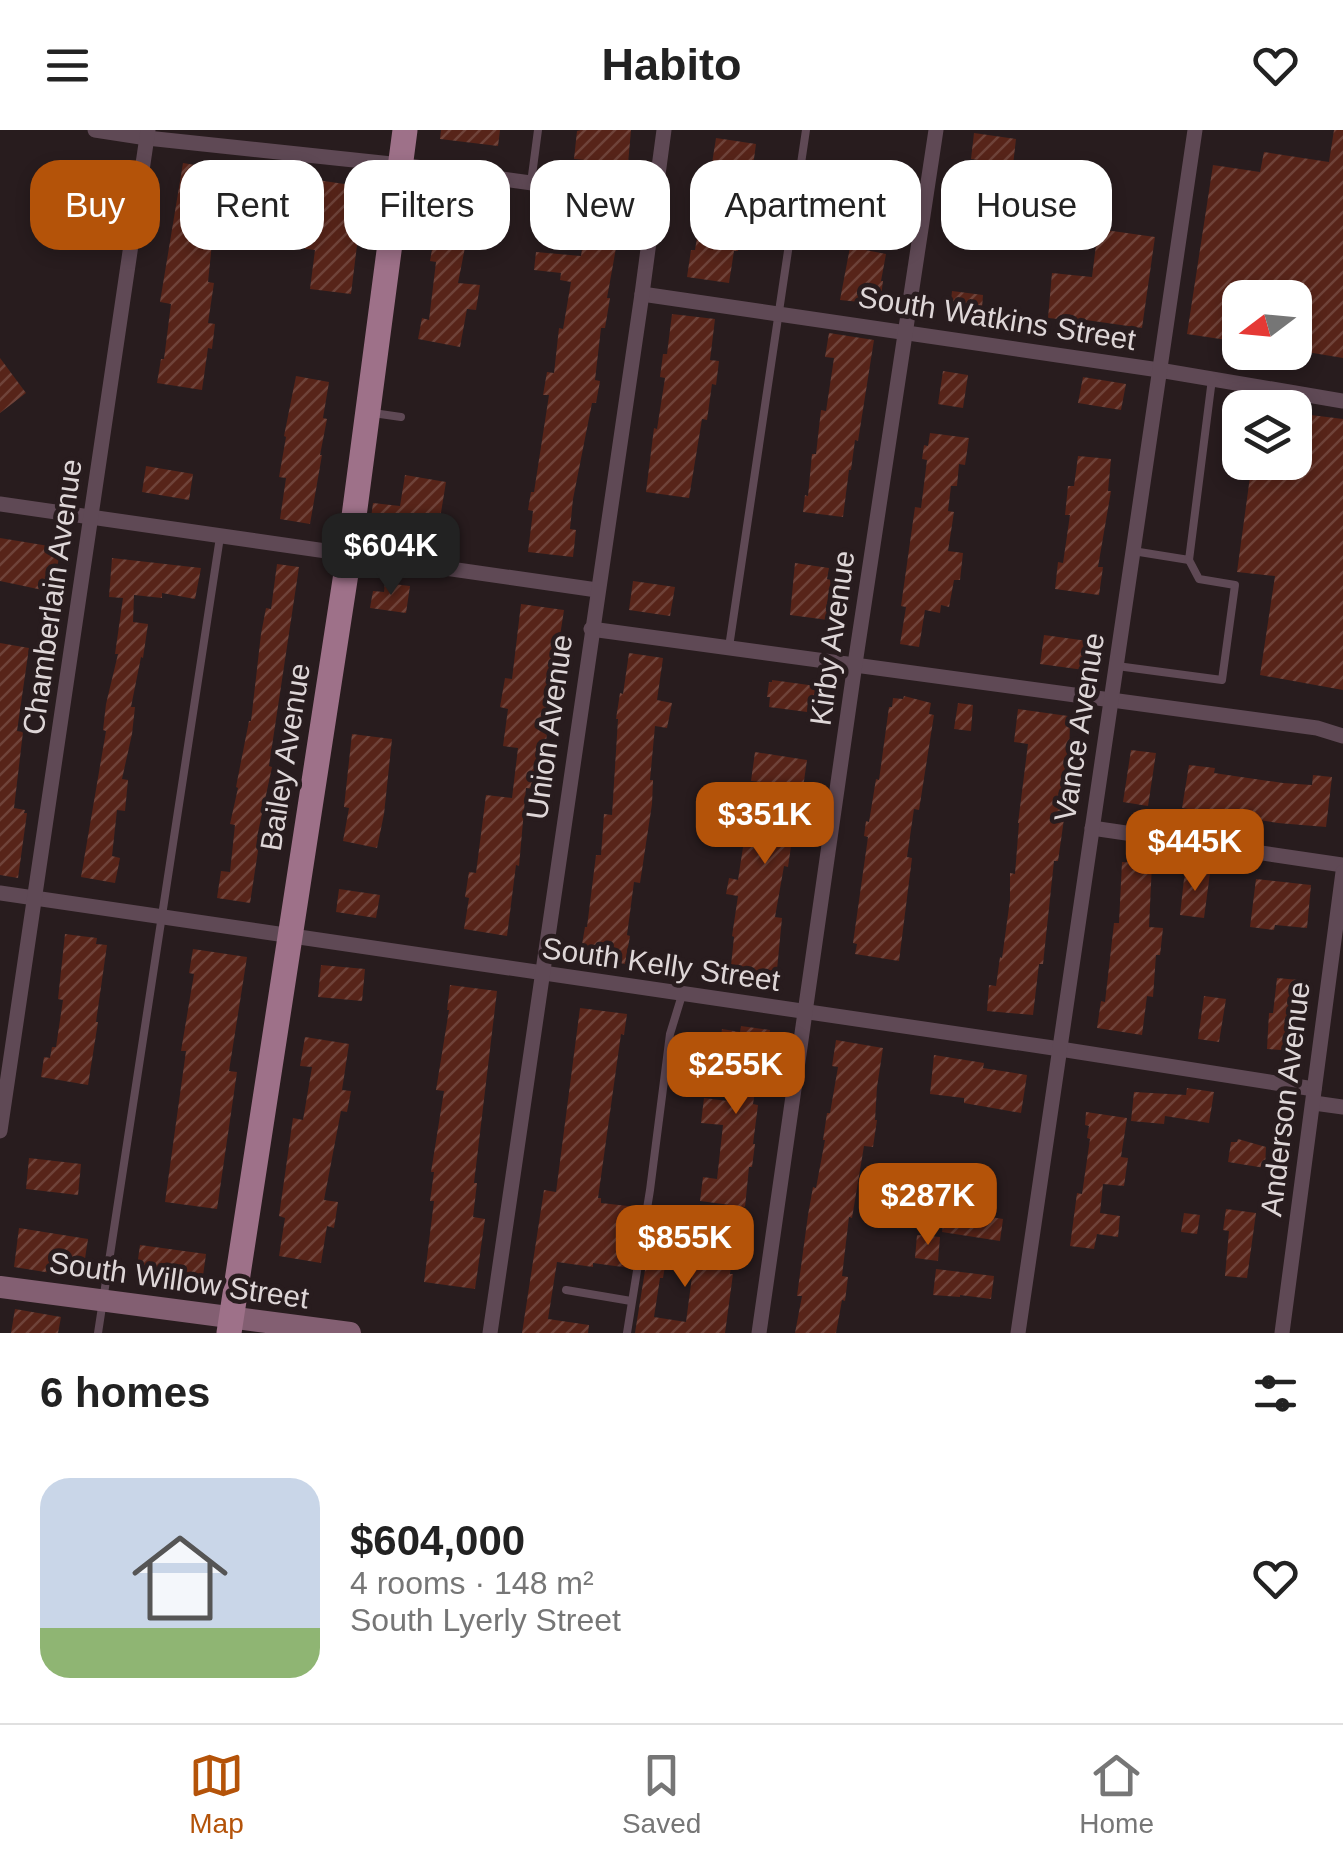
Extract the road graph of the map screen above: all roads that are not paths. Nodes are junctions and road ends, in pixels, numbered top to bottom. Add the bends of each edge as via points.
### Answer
1 (96, 130) edge
2 (406, 130) edge
3 (538, 130) edge
4 (664, 130) edge
5 (806, 130) edge
6 (936, 130) edge
7 (1195, 130) edge
8 (148, 134) edge
9 (360, 160) edge
10 (402, 160) edge
11 (534, 160) edge
12 (660, 160) edge
13 (390, 250) edge
14 (648, 250) edge
15 (642, 294) junction
16 (779, 313) junction
17 (906, 331) junction
18 (1159, 370) junction
19 (1212, 379) junction
20 (1343, 401) edge
21 (368, 412) junction
22 (402, 418) dead end
23 (0, 504) edge
24 (92, 519) junction
25 (220, 536) junction
26 (1134, 552) junction
27 (349, 554) junction
28 (1189, 560) junction
29 (597, 590) junction
30 (592, 629) junction
31 (728, 647) junction
32 (855, 664) junction
33 (1117, 666) junction
34 (1112, 701) junction
35 (1343, 736) edge
36 (1092, 828) junction
37 (1343, 868) edge
38 (0, 894) edge
39 (36, 898) junction
40 (162, 918) junction
41 (290, 936) junction
42 (541, 974) junction
43 (682, 995) junction
44 (805, 1013) junction
45 (1060, 1049) junction
46 (1314, 1096) junction
47 (1343, 1108) edge
48 (0, 1131) edge
49 (0, 1286) edge
50 (566, 1290) dead end
51 (103, 1300) junction
52 (631, 1301) junction
53 (230, 1324) edge
54 (98, 1333) edge
55 (350, 1333) edge
56 (490, 1333) edge
57 (628, 1333) edge
58 (759, 1333) edge
59 (1018, 1333) edge
60 (1282, 1333) edge

1 - 8 street
2 - 10 main road, Bailey Avenue
3 - 11 lane
4 - 12 street, Union Avenue
5 - 16 lane
6 - 17 street, Kirby Avenue
7 - 18 street, Vance Avenue
8 - 9 street
8 - 24 street, Chamberlain Avenue
13 - 21 main road, Bailey Avenue
14 - 15 street, Union Avenue
15 - 16 street, South Watkins Street
15 - 29 street, Union Avenue
16 - 17 street, South Watkins Street
16 - 31 lane
17 - 18 street, South Watkins Street
17 - 32 street, Kirby Avenue
18 - 19 street, South Watkins Street
18 - 26 street, Vance Avenue
19 - 20 street, South Watkins Street
19 - 28 lane
21 - 22 lane
21 - 27 main road, Bailey Avenue
23 - 24 street
24 - 25 street
24 - 39 street, Chamberlain Avenue
25 - 27 street
25 - 40 lane
26 - 28 lane
26 - 33 street, Vance Avenue
27 - 29 street
27 - 41 main road, Bailey Avenue
28 - 33 lane via 1199,579 1235,585 1222,680
29 - 30 street, Union Avenue
30 - 31 street
30 - 42 street, Union Avenue
31 - 32 street
32 - 34 street
32 - 44 street, Kirby Avenue
33 - 34 street, Vance Avenue
34 - 35 street
34 - 36 street, Vance Avenue
36 - 37 street
36 - 45 street, Vance Avenue
37 - 46 street, Anderson Avenue
38 - 39 street, South Kelly Street
39 - 40 street, South Kelly Street
39 - 48 street, Chamberlain Avenue
40 - 41 street, South Kelly Street
40 - 51 lane
41 - 42 street, South Kelly Street
41 - 53 main road, Bailey Avenue
42 - 43 street, South Kelly Street
42 - 56 street, Union Avenue
43 - 44 street, South Kelly Street
43 - 52 lane via 670,1034
44 - 45 street, South Kelly Street
44 - 58 street, Kirby Avenue
45 - 46 street, South Kelly Street
45 - 59 street, Vance Avenue
46 - 47 street, South Kelly Street
46 - 60 street, Anderson Avenue
49 - 51 main road, South Willow Street
50 - 52 lane
51 - 53 main road, South Willow Street
51 - 54 lane
52 - 57 lane
53 - 55 main road, South Willow Street

